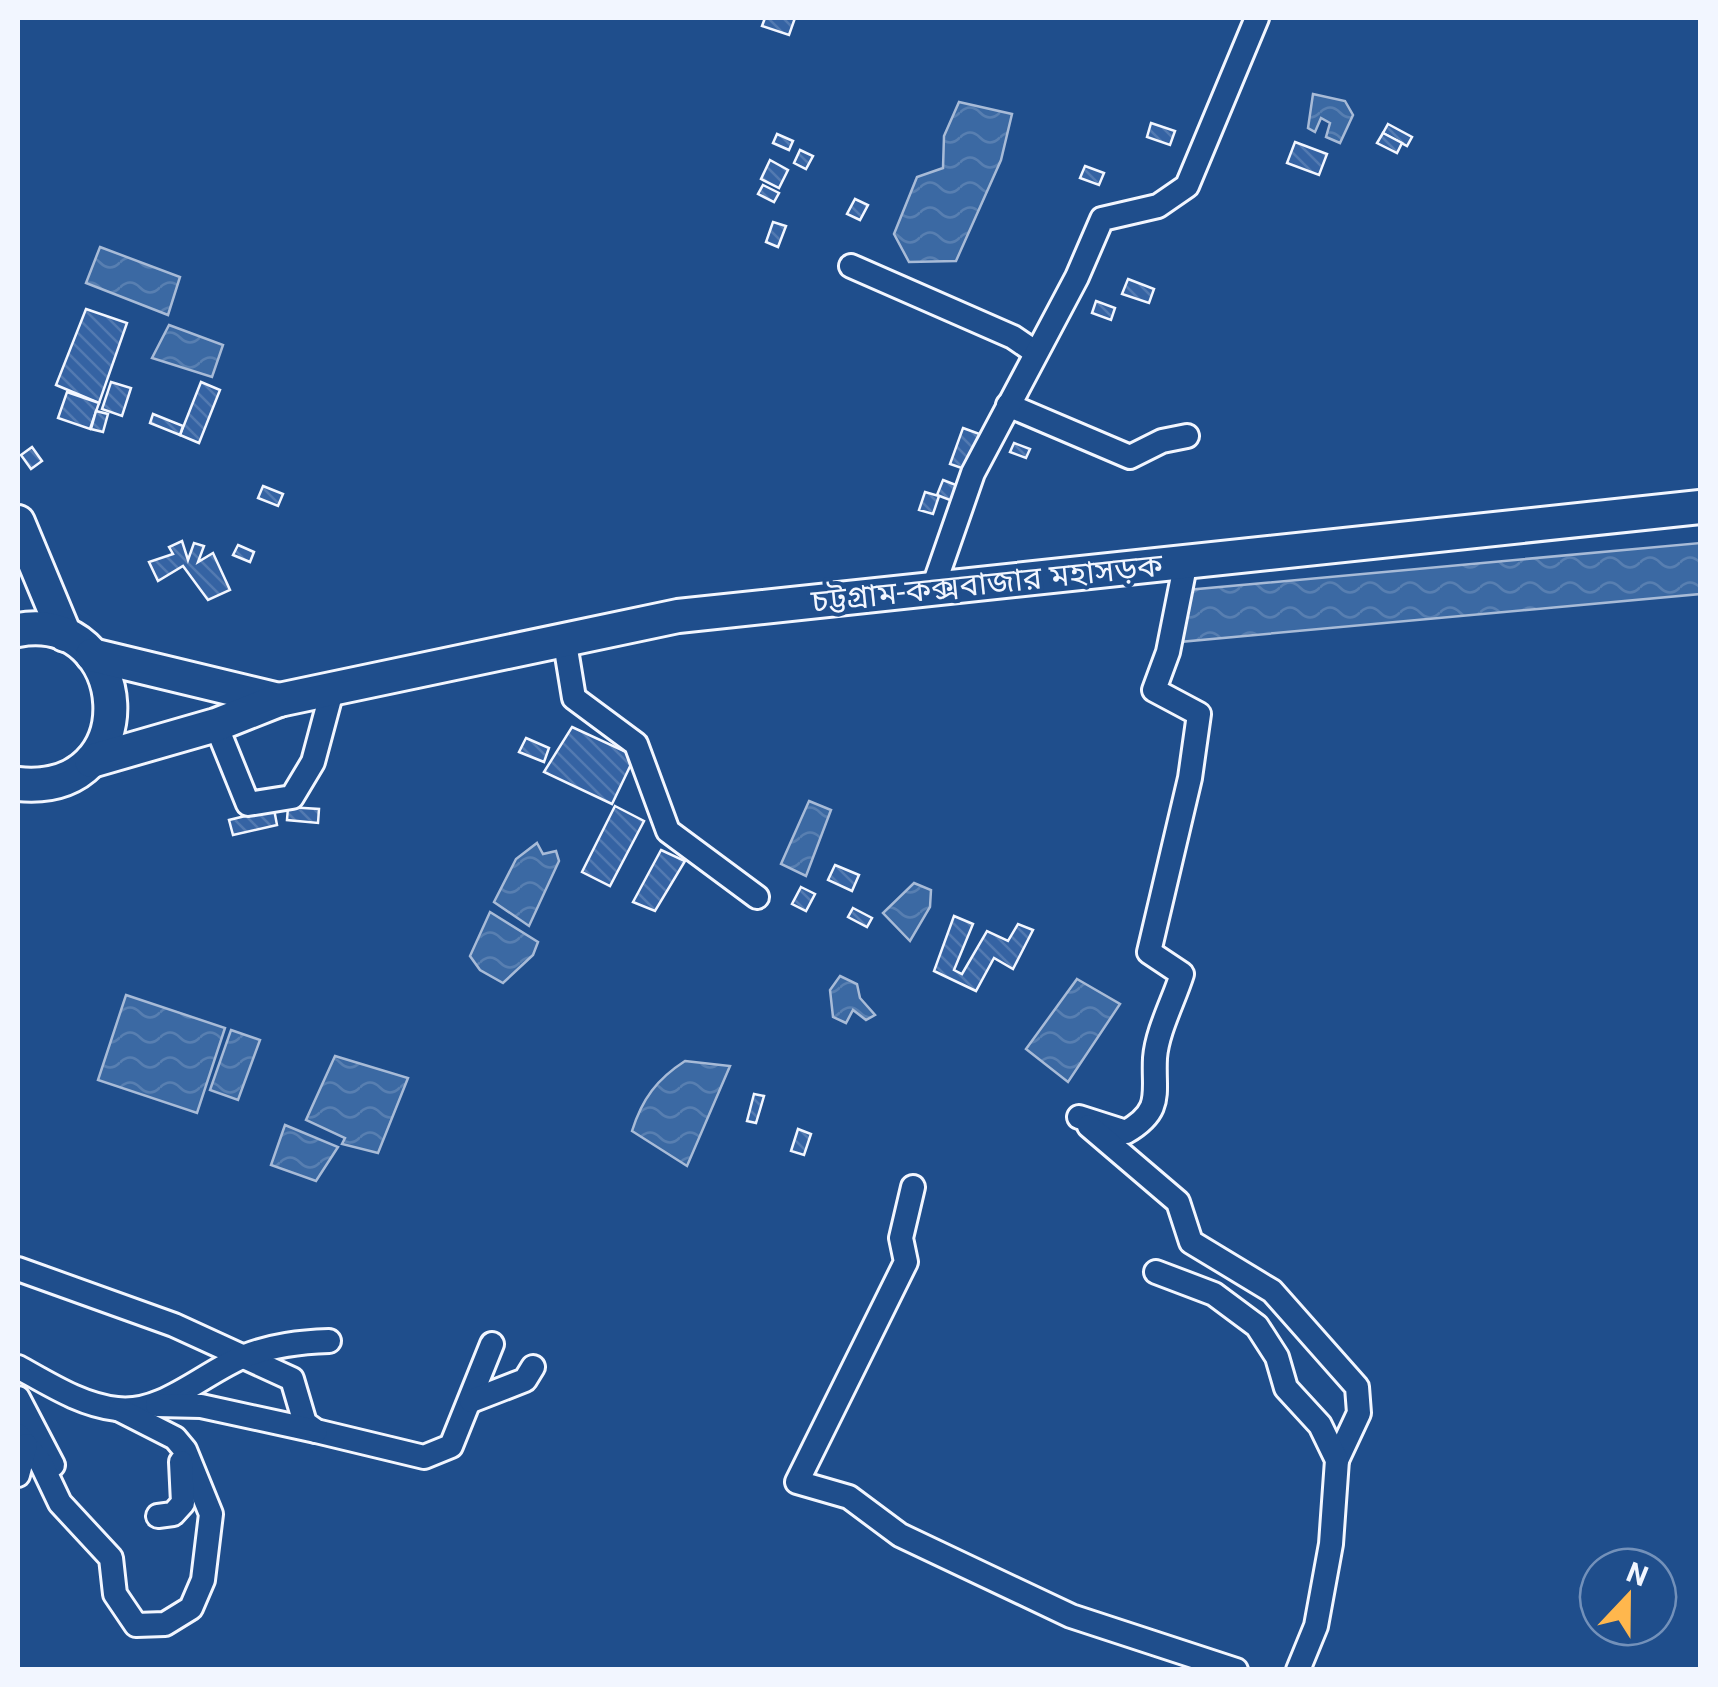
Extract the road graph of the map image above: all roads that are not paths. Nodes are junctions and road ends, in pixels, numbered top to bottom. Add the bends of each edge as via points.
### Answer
1 (1257, 18) edge
2 (851, 266) dead end
3 (1035, 352) junction
4 (1008, 404) junction
5 (1187, 436) dead end
6 (1700, 506) edge
7 (18, 522) edge
8 (1186, 561) junction
9 (933, 588) junction
10 (18, 630) edge
11 (564, 637) junction
12 (78, 645) junction
13 (332, 692) junction
14 (279, 700) junction
15 (216, 725) junction
16 (91, 761) junction
17 (18, 784) edge
18 (758, 897) dead end
19 (913, 1187) dead end
20 (18, 1269) edge
21 (1156, 1272) dead end
22 (329, 1341) dead end
23 (492, 1344) dead end
24 (244, 1356) junction
25 (18, 1367) edge
26 (533, 1367) dead end
27 (18, 1398) edge
28 (471, 1401) junction
29 (152, 1404) junction
30 (120, 1410) junction
31 (316, 1431) junction
32 (22, 1440) edge
33 (179, 1444) junction
34 (1337, 1460) junction
35 (18, 1474) edge
36 (158, 1516) dead end
37 (100, 1546) junction
38 (1236, 1670) edge
39 (1298, 1670) edge

1 - 3 street via 1187,186 1158,206 1102,220
2 - 3 street
3 - 4 street
4 - 5 street via 1130,457
4 - 9 street via 973,473
6 - 8 highway, চট্টগ্রাম-কক্সবাজার মহাসড়ক
7 - 12 highway
8 - 9 highway, চট্টগ্রাম-কক্সবাজার মহাসড়ক
8 - 34 street via 1154,690 1199,714 1149,952 1182,974 1156,1058 1159,1086 1143,1122 1126,1132 1079,1117 1178,1202 1191,1242 1272,1291 1357,1386 1359,1412
9 - 11 highway, চট্টগ্রাম-কক্সবাজার মহাসড়ক via 678,616
10 - 12 highway, চট্টগ্রাম-কক্সবাজার মহাসড়ক via 47,630
11 - 13 highway, চট্টগ্রাম-কক্সবাজার মহাসড়ক
11 - 18 street via 574,698 636,744 662,825
12 - 14 highway, চট্টগ্রাম-কক্সবাজার মহাসড়ক
12 - 16 highway via 103,670 112,708
13 - 14 highway, চট্টগ্রাম-কক্সবাজার মহাসড়ক
13 - 15 street via 313,762 292,797 248,804
14 - 15 highway, চট্টগ্রাম-কক্সবাজার মহাসড়ক
15 - 16 highway, চট্টগ্রাম-কক্সবাজার মহাসড়ক
16 - 17 highway, চট্টগ্রাম-কক্সবাজার মহাসড়ক via 50,784
19 - 38 street via 901,1238 906,1262 797,1482 848,1497 900,1535 1071,1616
20 - 24 street
21 - 34 street via 1214,1294 1257,1326 1286,1388 1320,1425
22 - 24 street via 288,1343
23 - 28 street
24 - 29 street
24 - 31 street via 292,1380 305,1423
25 - 30 street via 80,1400
26 - 28 street via 525,1380
27 - 37 street
28 - 31 street via 451,1446 440,1454
29 - 30 street
29 - 31 street via 201,1406
30 - 33 street
32 - 35 street
32 - 37 street via 60,1504
33 - 36 street via 184,1503
33 - 37 street via 211,1514 203,1580 191,1608 166,1624 136,1625 115,1594 111,1558
34 - 39 street via 1316,1626

